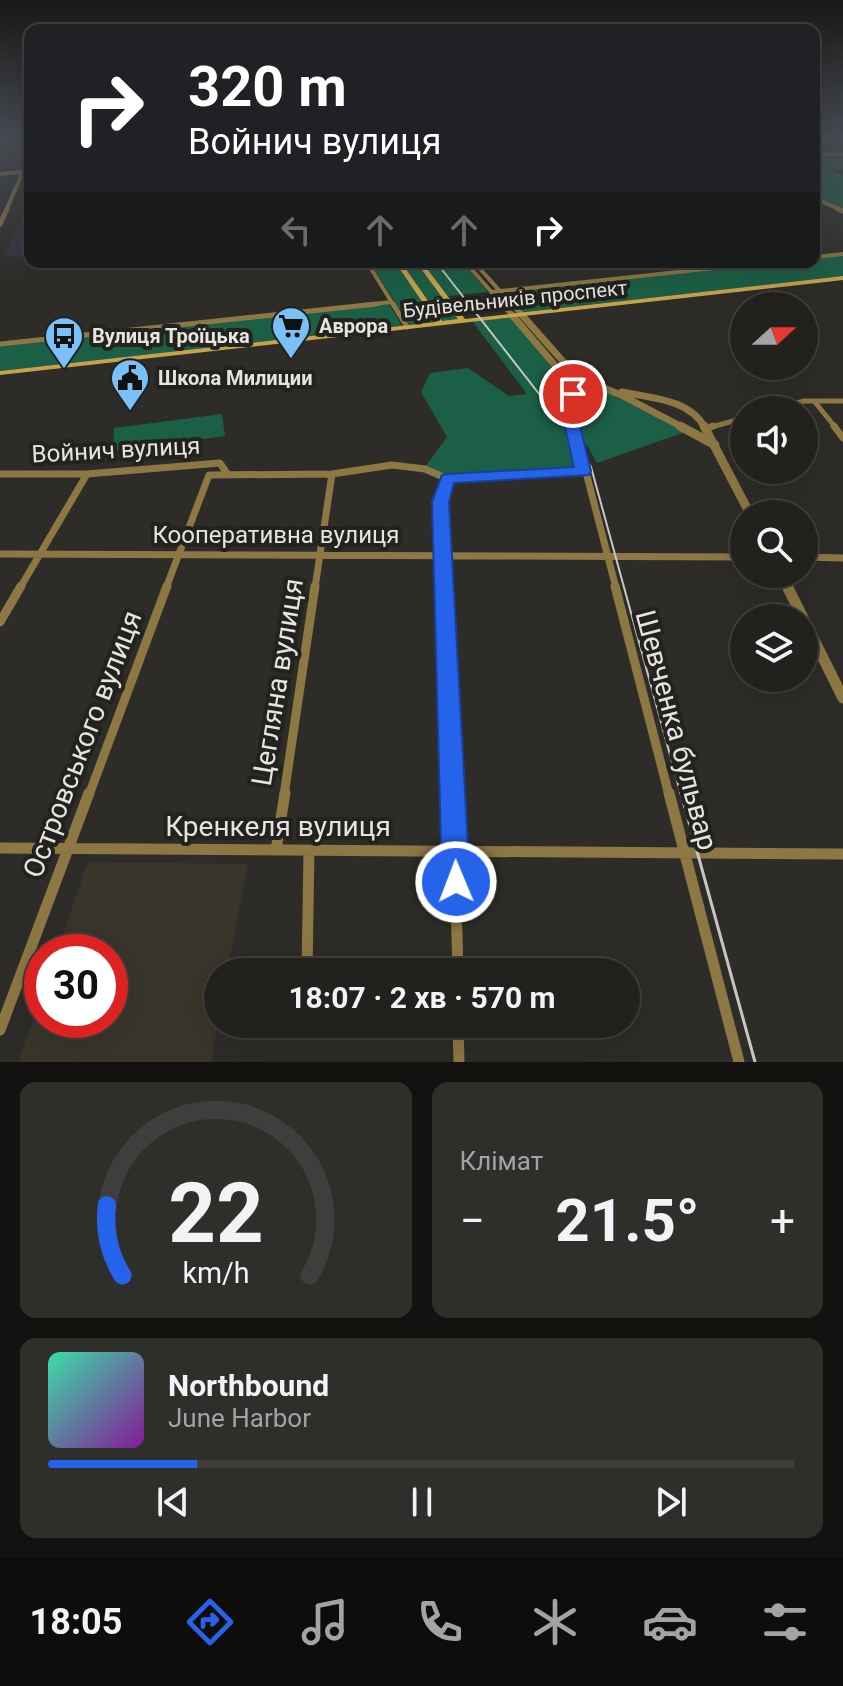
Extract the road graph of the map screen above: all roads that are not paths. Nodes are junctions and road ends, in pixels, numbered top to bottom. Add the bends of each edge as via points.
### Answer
1 (16, 187) edge
2 (820, 201) edge
3 (843, 211) edge
4 (0, 224) edge
5 (843, 254) edge
6 (820, 256) edge
7 (371, 268) edge
8 (402, 268) edge
9 (423, 268) edge
10 (470, 268) edge
11 (480, 268) edge
12 (715, 268) edge
13 (843, 278) edge
14 (501, 291) junction
15 (491, 292) junction
16 (391, 302) junction
17 (521, 314) junction
18 (512, 315) junction
19 (463, 321) junction
20 (440, 323) junction
21 (407, 327) junction
22 (0, 344) edge
23 (559, 370) junction
24 (0, 373) edge
25 (578, 377) junction
26 (607, 389) junction
27 (818, 401) edge
28 (843, 401) edge
29 (818, 406) edge
30 (568, 410) junction
31 (730, 422) edge
32 (708, 428) junction
33 (843, 438) edge
34 (715, 445) junction
35 (583, 471) junction
36 (0, 474) edge
37 (87, 474) junction
38 (332, 474) junction
39 (209, 475) joint
40 (228, 475) junction
41 (448, 479) junction
42 (743, 500) edge
43 (0, 554) edge
44 (40, 554) junction
45 (179, 555) junction
46 (320, 555) junction
47 (443, 555) junction
48 (606, 555) junction
49 (730, 557) edge
50 (818, 557) edge
51 (843, 558) edge
52 (0, 622) edge
53 (818, 647) edge
54 (843, 698) edge
55 (0, 848) edge
56 (68, 848) junction
57 (276, 850) junction
58 (309, 850) junction
59 (456, 852) junction
60 (685, 854) junction
61 (843, 854) edge
62 (307, 958) edge
63 (458, 958) edge
64 (0, 1030) edge
65 (458, 1038) edge
66 (459, 1062) edge
67 (739, 1062) edge

1 - 4 street
2 - 3 street
5 - 6 street
7 - 16 street
8 - 20 main road
9 - 19 main road
10 - 15 street, Шевченка бульвар
11 - 14 street
12 - 14 street
13 - 17 main road, Будівельників проспект
14 - 15 street
14 - 17 street
15 - 18 street, Шевченка бульвар
16 - 21 street
16 - 22 street
17 - 18 main road, Будівельників проспект
17 - 25 street
18 - 19 main road, Будівельників проспект
18 - 23 street, Шевченка бульвар
19 - 20 main road, Будівельників проспект
20 - 21 main road, Будівельників проспект
21 - 24 main road, Будівельників проспект
23 - 25 street
23 - 30 street, Шевченка бульвар
25 - 26 street
25 - 30 street
26 - 32 street via 676,403 693,411
26 - 34 street
27 - 28 street
29 - 33 street
30 - 35 street, Шевченка бульвар
31 - 32 street
32 - 34 street
34 - 42 street
35 - 41 street, Войнич вулиця
35 - 48 street, Шевченка бульвар
36 - 37 street, Войнич вулиця
37 - 40 street, Войнич вулиця via 220,463
37 - 44 street
38 - 40 street, Войнич вулиця
38 - 41 street, Войнич вулиця via 392,465 425,469
38 - 46 street, Цегляна вулиця
39 - 40 street, Войнич вулиця
39 - 45 street, Островського вулиця
41 - 47 street via 440,502
43 - 44 street, Кооперативна вулиця
44 - 45 street, Кооперативна вулиця
44 - 52 street
45 - 46 street, Кооперативна вулиця
45 - 56 street, Островського вулиця
46 - 47 street, Кооперативна вулиця
46 - 57 street, Цегляна вулиця
47 - 48 street, Кооперативна вулиця
47 - 59 street
48 - 49 street, Кооперативна вулиця
48 - 60 street, Шевченка бульвар
50 - 51 street
53 - 54 street
55 - 56 street, Кренкеля вулиця
56 - 57 street, Кренкеля вулиця
56 - 64 street, Островського вулиця
57 - 58 street, Кренкеля вулиця
58 - 59 street, Кренкеля вулиця
58 - 62 street
59 - 60 street, Кренкеля вулиця
59 - 63 street
60 - 61 street, Кренкеля вулиця
60 - 67 street, Шевченка бульвар
65 - 66 street

